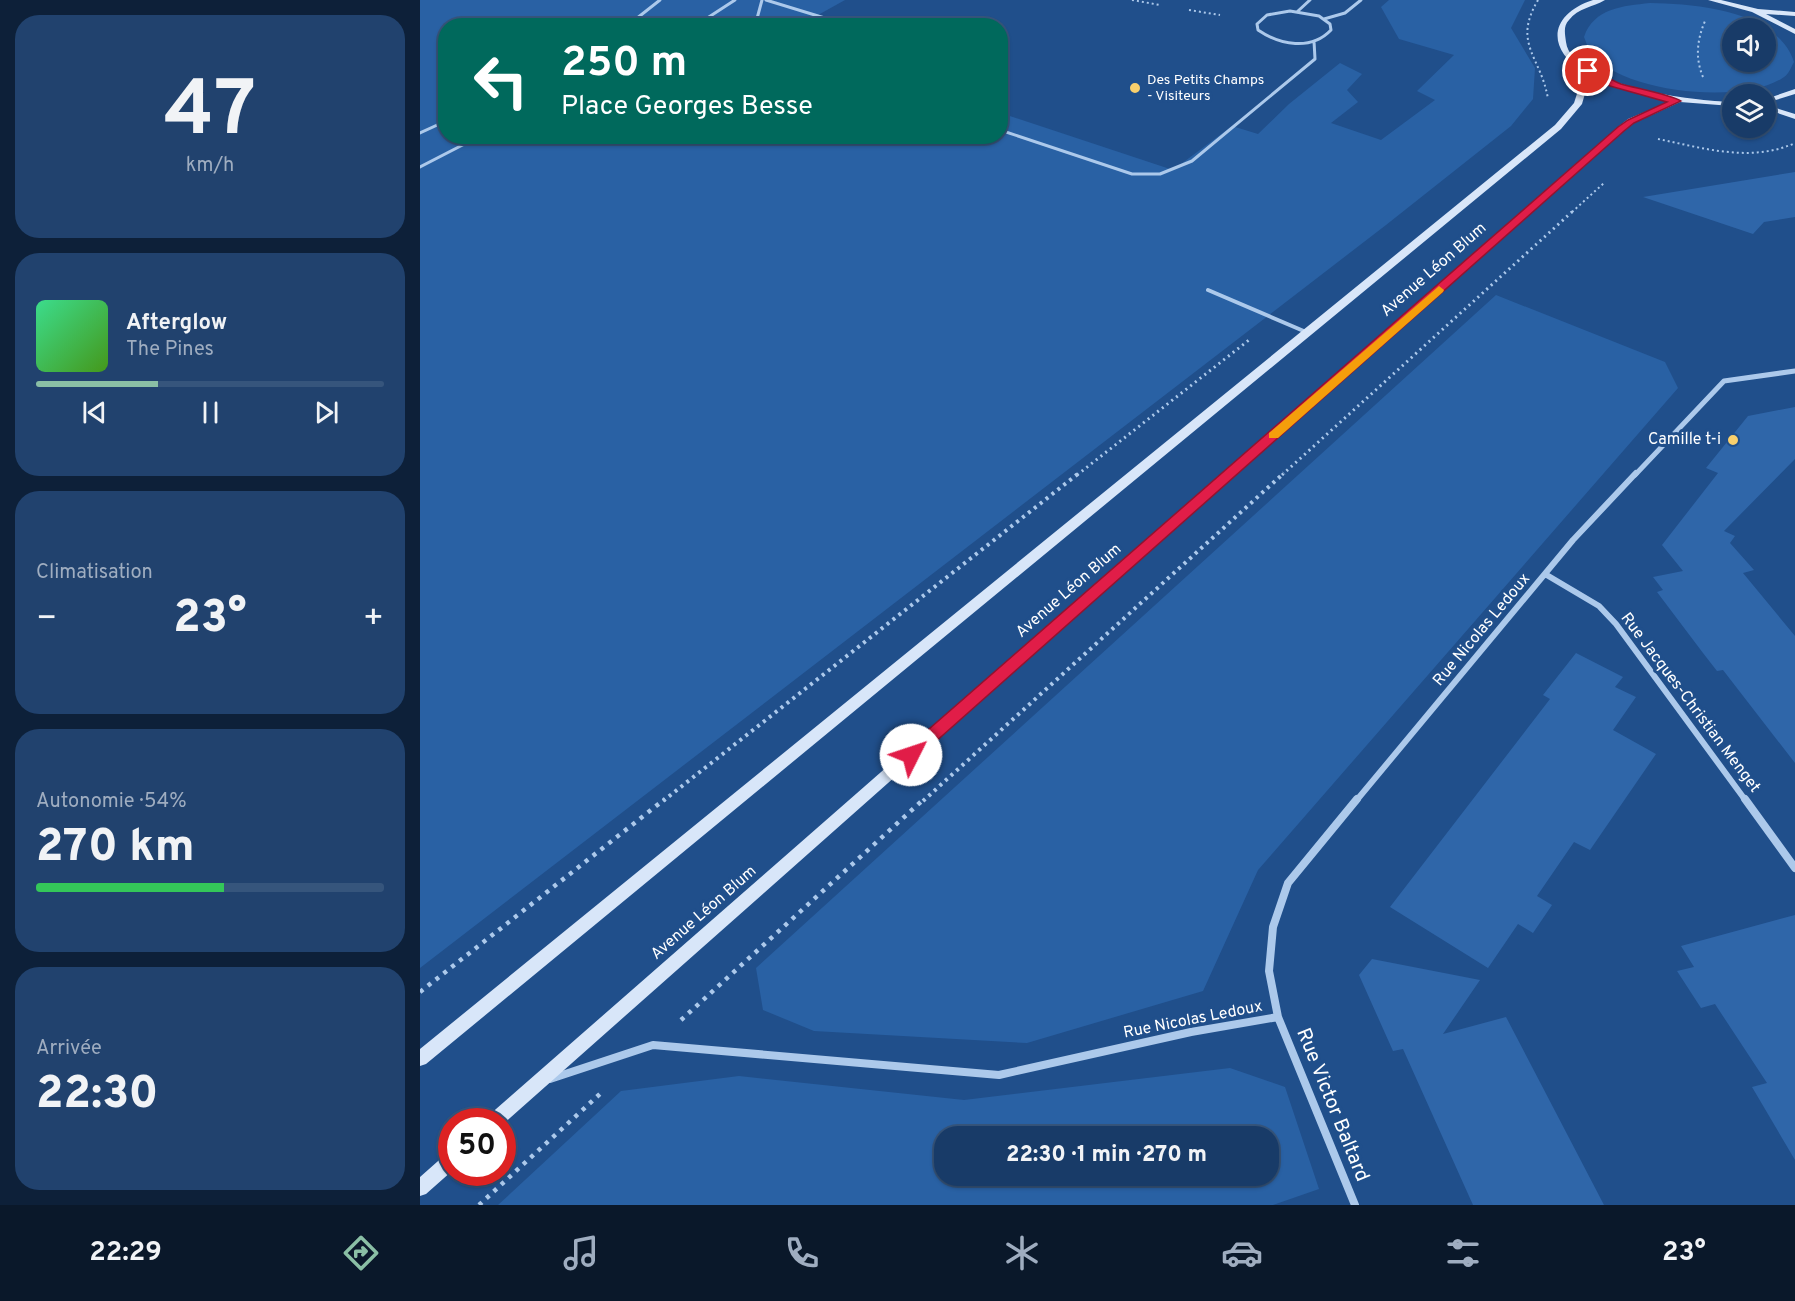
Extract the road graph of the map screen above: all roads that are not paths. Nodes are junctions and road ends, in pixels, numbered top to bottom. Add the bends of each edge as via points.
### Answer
1 (660, 0) edge
2 (735, 0) edge
3 (764, 0) edge
4 (1310, 0) edge
5 (1361, 0) edge
6 (1601, 0) edge
7 (1712, 0) edge
8 (1754, 10) junction
9 (1298, 11) junction
10 (1795, 14) edge
11 (637, 18) edge
12 (707, 18) edge
13 (758, 18) edge
14 (824, 18) edge
15 (1324, 19) junction
16 (1795, 32) edge
17 (1314, 41) junction
18 (1588, 71) junction
19 (1795, 91) edge
20 (1776, 98) edge
21 (1677, 101) junction
22 (1722, 103) edge
23 (1776, 110) edge
24 (1795, 117) edge
25 (438, 125) edge
26 (420, 133) edge
27 (1008, 133) edge
28 (465, 144) edge
29 (420, 167) edge
30 (1208, 290) dead end
31 (1306, 332) junction
32 (1795, 371) edge
33 (1545, 574) junction
34 (1795, 868) edge
35 (1278, 1017) junction
36 (420, 1059) edge
37 (538, 1083) junction
38 (510, 1108) edge
39 (438, 1172) edge
40 (420, 1188) edge
41 (1355, 1205) edge

1 - 11 lane
2 - 12 lane
3 - 13 lane
3 - 14 lane
4 - 9 lane
5 - 15 lane via 1345,13
6 - 18 main road via 1573,12 1562,25 1560,39 1569,56
7 - 8 main road
8 - 10 main road
8 - 16 main road
9 - 15 lane
9 - 17 lane via 1267,15 1257,24 1258,30 1284,42
15 - 17 lane via 1331,30
17 - 27 lane via 1315,59 1192,161 1160,174 1132,174
18 - 21 main road via 1613,84
18 - 31 main road, Avenue Léon Blum via 1578,104 1558,126
19 - 20 main road
21 - 22 main road
21 - 37 main road, Avenue Léon Blum via 1621,129
23 - 24 main road
25 - 26 lane
28 - 29 lane
30 - 31 lane
31 - 36 main road, Avenue Léon Blum
32 - 33 street, Rue Nicolas Ledoux via 1724,381
33 - 34 street, Rue Jacques-Christian Menget via 1599,606 1616,624
33 - 35 street, Rue Nicolas Ledoux via 1288,883 1273,927 1269,971
35 - 37 street, Rue Nicolas Ledoux via 1191,1032 999,1075 653,1046
35 - 41 street, Rue Victor Baltard
37 - 38 main road, Avenue Léon Blum
39 - 40 main road

